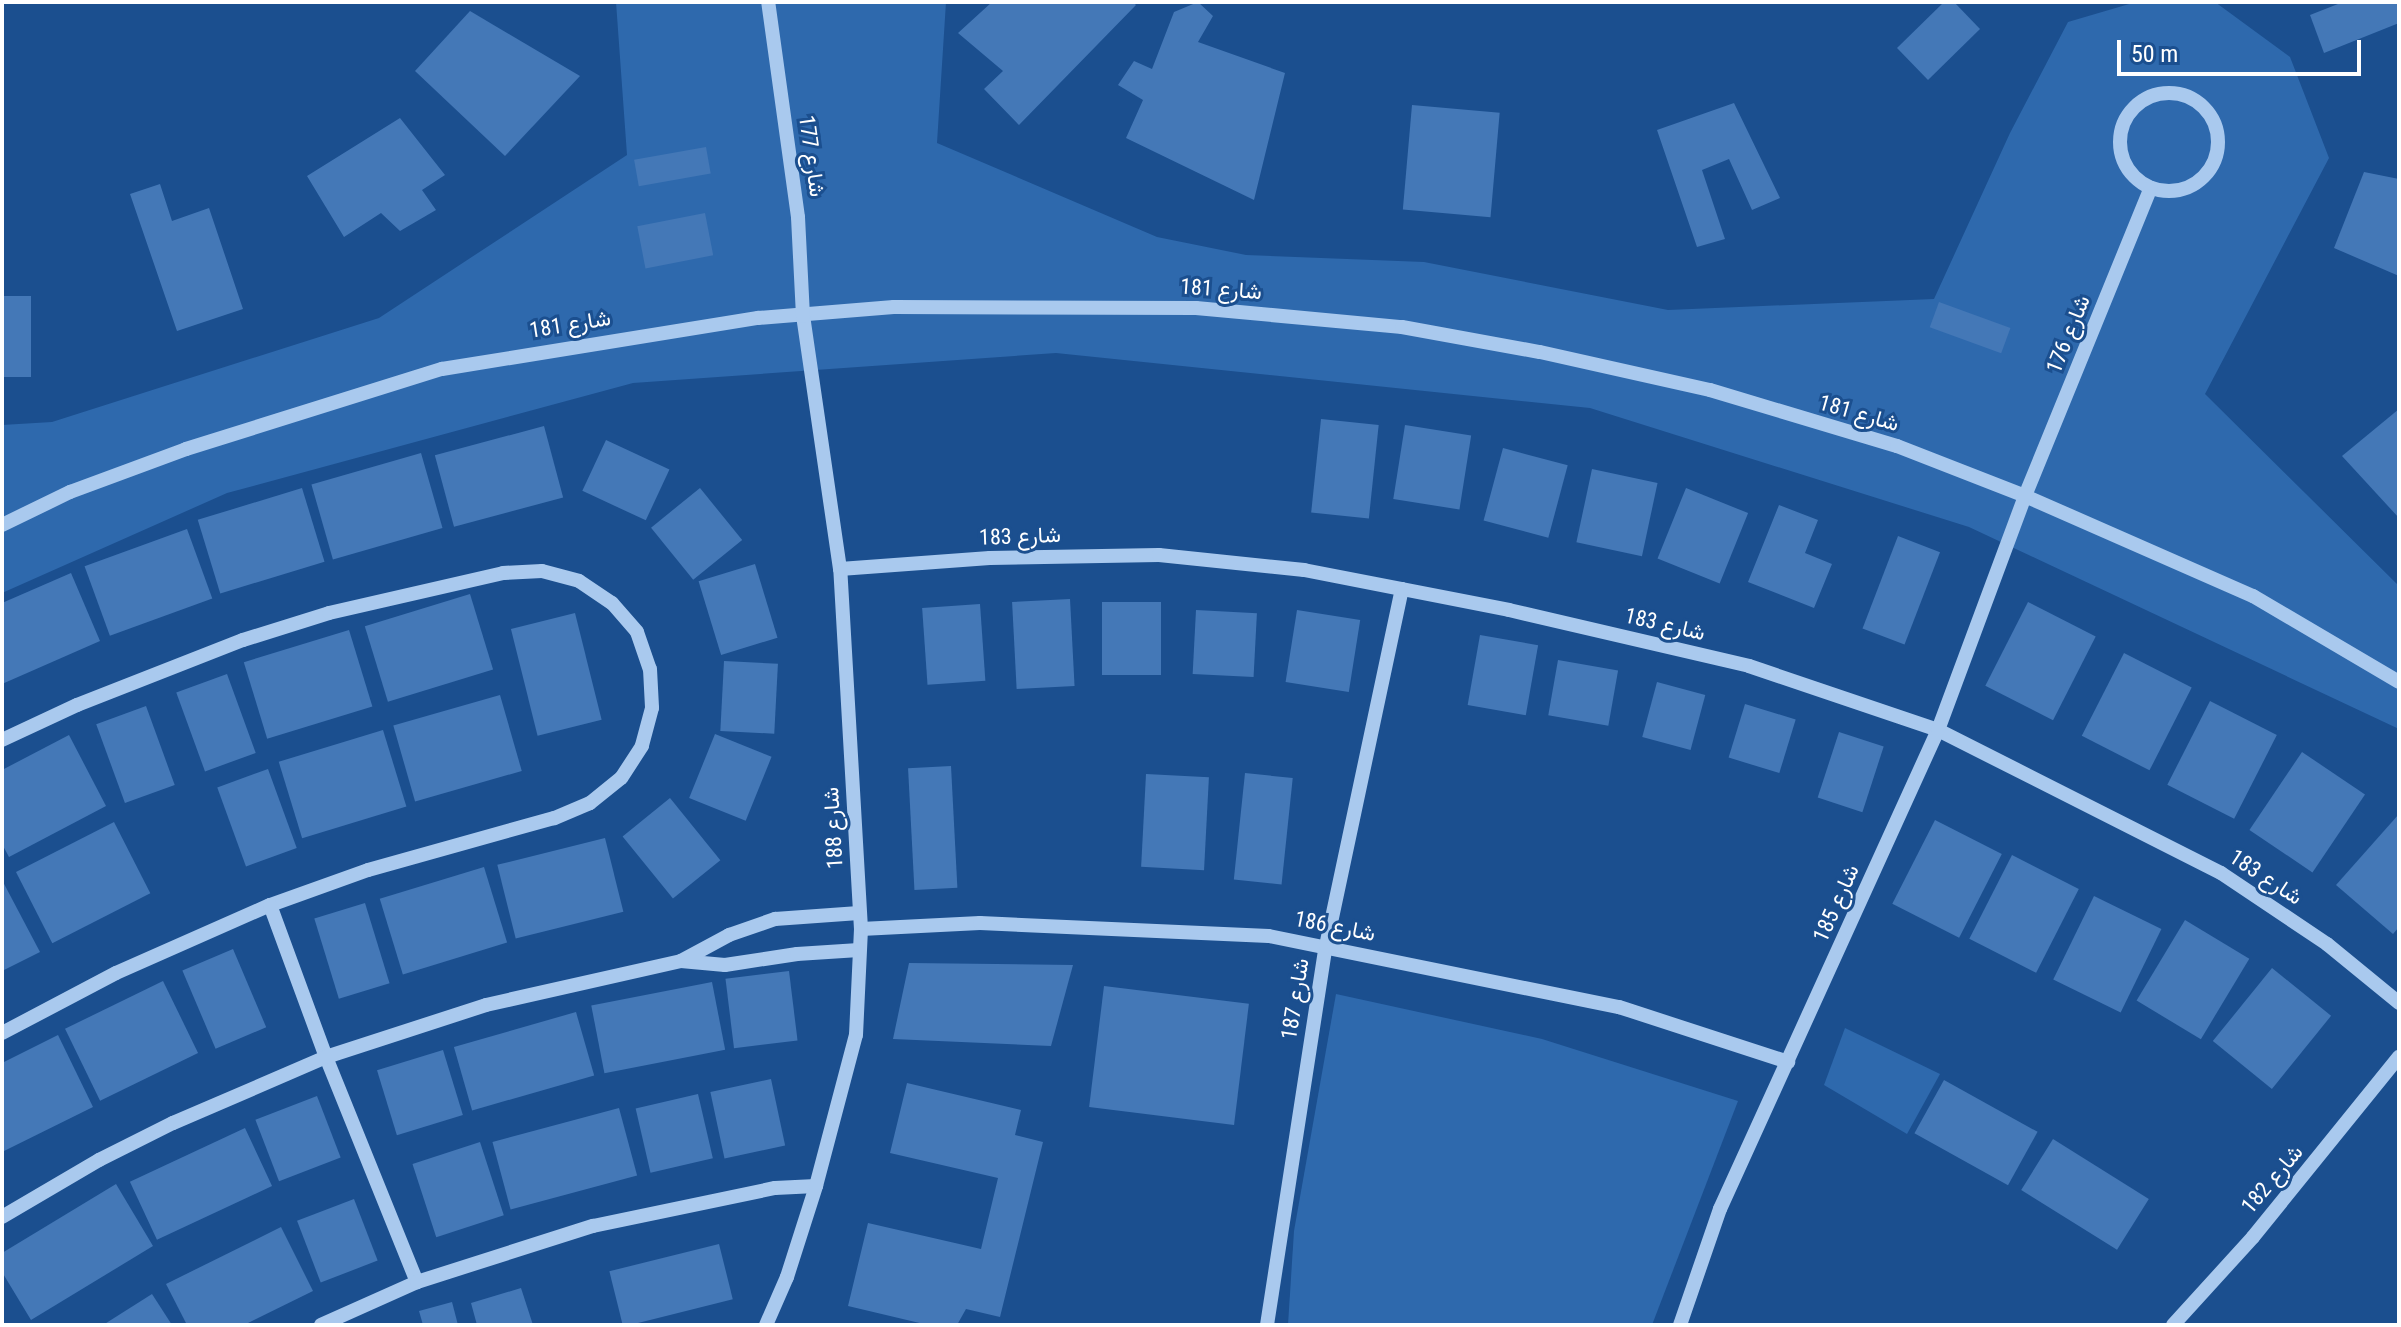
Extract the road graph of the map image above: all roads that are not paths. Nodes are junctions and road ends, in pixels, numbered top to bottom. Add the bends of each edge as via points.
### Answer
1 (768, 2) edge
2 (2151, 188) junction
3 (803, 316) junction
4 (2025, 496) junction
5 (2, 525) edge
6 (840, 569) junction
7 (1402, 589) junction
8 (2399, 682) edge
9 (1938, 730) junction
10 (2, 740) edge
11 (270, 905) junction
12 (859, 913) junction
13 (861, 929) junction
14 (1326, 946) junction
15 (859, 950) junction
16 (681, 961) junction
17 (2399, 1003) edge
18 (2, 1033) edge
19 (326, 1057) junction
20 (2399, 1057) edge
21 (1788, 1062) junction
22 (816, 1186) junction
23 (2, 1217) edge
24 (417, 1282) junction
25 (321, 1325) edge
26 (766, 1325) edge
27 (1267, 1325) edge
28 (1680, 1325) edge
29 (2173, 1325) edge

1 - 3 street, شارع 177 via 798,217
2 - 2 street via 2183,189 2199,182 2217,156 2210,114 2192,98 2152,96 2125,120 2119,144 2122,158 2128,171
2 - 4 street, شارع 176
3 - 4 street, شارع 181 via 894,307 1121,305 1402,327 1710,390 1897,446
3 - 5 street, شارع 181 via 563,347 427,372 186,449 70,492
3 - 6 street, شارع 188
4 - 8 street, شارع 181 via 2253,596
4 - 9 street, شارع 185
6 - 7 street, شارع 183 via 990,558 1159,555 1304,570
6 - 12 street, شارع 188
7 - 9 street, شارع 183 via 1749,666
7 - 14 street, شارع 187
9 - 17 street, شارع 183 via 2221,873 2327,944
9 - 21 street, شارع 185
10 - 11 street via 243,640 343,610 503,573 542,571 579,581 612,603 637,632 650,669 649,721 642,746 621,778 590,803
11 - 18 street via 116,973
11 - 19 street
12 - 13 street, شارع 188
12 - 16 street via 775,919 729,935
13 - 14 street, شارع 186 via 980,923 1269,936
13 - 15 street, شارع 188
14 - 21 street, شارع 186 via 1619,1007
14 - 27 street, شارع 187
15 - 16 street via 725,965
15 - 22 street, شارع 188 via 856,1035
16 - 19 street via 486,1005
19 - 23 street via 173,1123
19 - 24 street
20 - 29 street, شارع 182 via 2253,1237
21 - 28 street, شارع 185 via 1720,1209
22 - 24 street via 775,1188 593,1226
22 - 26 street, شارع 188
24 - 25 street

